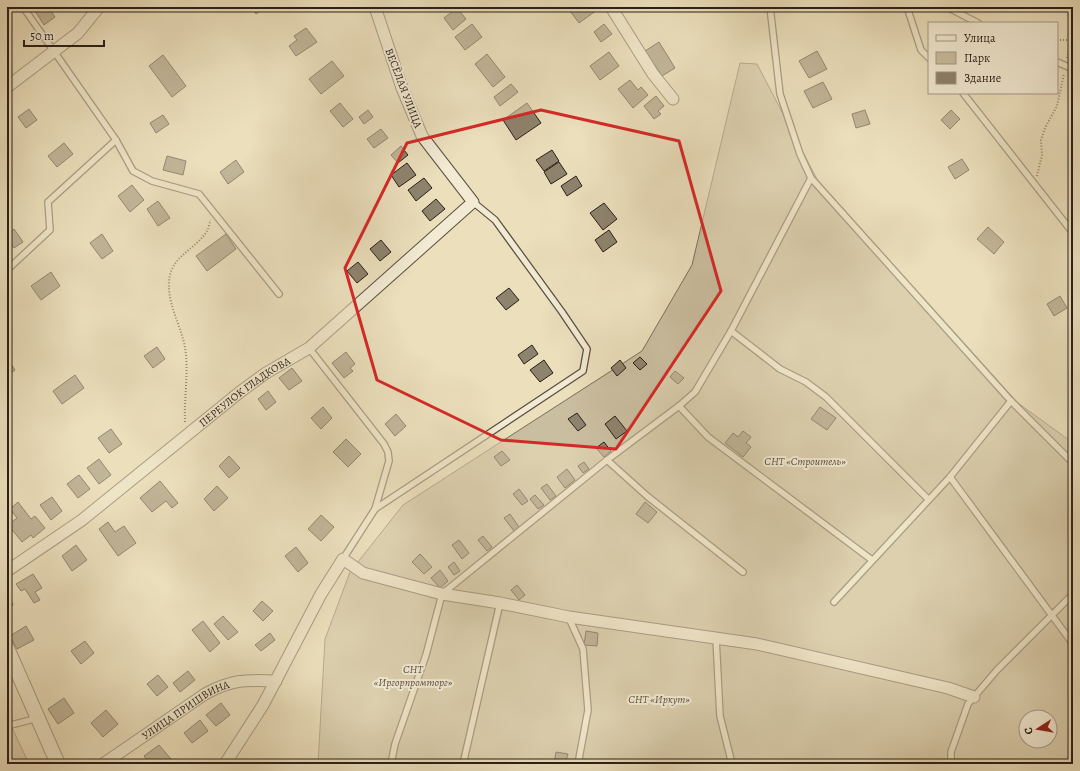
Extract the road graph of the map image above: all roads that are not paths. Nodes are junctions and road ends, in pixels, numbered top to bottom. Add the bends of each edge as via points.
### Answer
1 (23, 7) edge
2 (99, 7) edge
3 (375, 7) edge
4 (611, 7) edge
5 (770, 7) edge
6 (907, 7) edge
7 (948, 7) edge
8 (976, 22) edge
9 (54, 51) junction
10 (928, 57) edge
11 (1058, 62) edge
12 (1073, 69) edge
13 (7, 88) edge
14 (964, 94) edge
15 (673, 99) dead end
16 (116, 140) junction
17 (811, 178) junction
18 (473, 202) junction
19 (1073, 233) edge
20 (7, 270) edge
21 (279, 294) dead end
22 (731, 331) junction
23 (309, 348) junction
24 (1011, 400) junction
25 (679, 406) junction
26 (607, 460) junction
27 (1073, 463) edge
28 (950, 477) junction
29 (928, 499) junction
30 (375, 509) junction
31 (343, 559) junction
32 (872, 560) junction
33 (7, 571) edge
34 (742, 572) dead end
35 (442, 594) junction
36 (1073, 594) edge
37 (834, 602) dead end
38 (500, 603) junction
39 (1052, 614) junction
40 (569, 617) junction
41 (716, 637) junction
42 (1073, 644) edge
43 (7, 648) edge
44 (276, 681) junction
45 (974, 697) junction
46 (39, 718) junction
47 (7, 726) edge
48 (58, 764) edge
49 (103, 764) edge
50 (225, 764) edge
51 (391, 764) edge
52 (463, 764) edge
53 (578, 764) edge
54 (732, 764) edge
55 (951, 764) edge

1 - 9 lane
2 - 9 street via 78,33
3 - 18 street, ВЕСЁЛАЯ УЛИЦА via 402,88 422,136
4 - 15 street via 653,74
5 - 17 lane via 780,94 800,154
6 - 10 lane via 921,50
7 - 8 lane
9 - 13 street
9 - 16 lane
11 - 12 lane
14 - 19 lane
16 - 20 lane via 48,202 50,230
16 - 21 lane via 133,171 152,181 199,194
17 - 22 lane
17 - 24 lane
18 - 23 street, ПЕРЕУЛОК ГЛАДКОВА
18 - 30 lane via 495,220 587,349 583,371
22 - 25 lane via 695,392
22 - 29 lane via 780,369 806,382 826,397
23 - 30 lane via 388,452 389,461
23 - 33 street, ПЕРЕУЛОК ГЛАДКОВА via 266,373 82,520
24 - 27 lane
24 - 28 lane
25 - 26 lane
25 - 32 lane via 708,437
26 - 34 lane via 647,496
26 - 35 lane
28 - 29 lane
28 - 39 lane
29 - 32 lane
30 - 31 lane
31 - 35 street via 363,573
31 - 44 street via 321,594
32 - 37 lane
35 - 38 street
35 - 51 lane
36 - 39 lane
38 - 40 street
38 - 52 lane
39 - 42 lane
39 - 45 lane
40 - 41 street
40 - 53 lane via 583,649 588,710
41 - 45 street via 758,644 948,688
41 - 54 lane via 720,716
43 - 46 street
44 - 49 street, УЛИЦА ПРИШВИНА via 232,681 220,686
44 - 50 street via 264,705
45 - 55 lane via 968,704 952,752
46 - 47 lane
46 - 48 street

